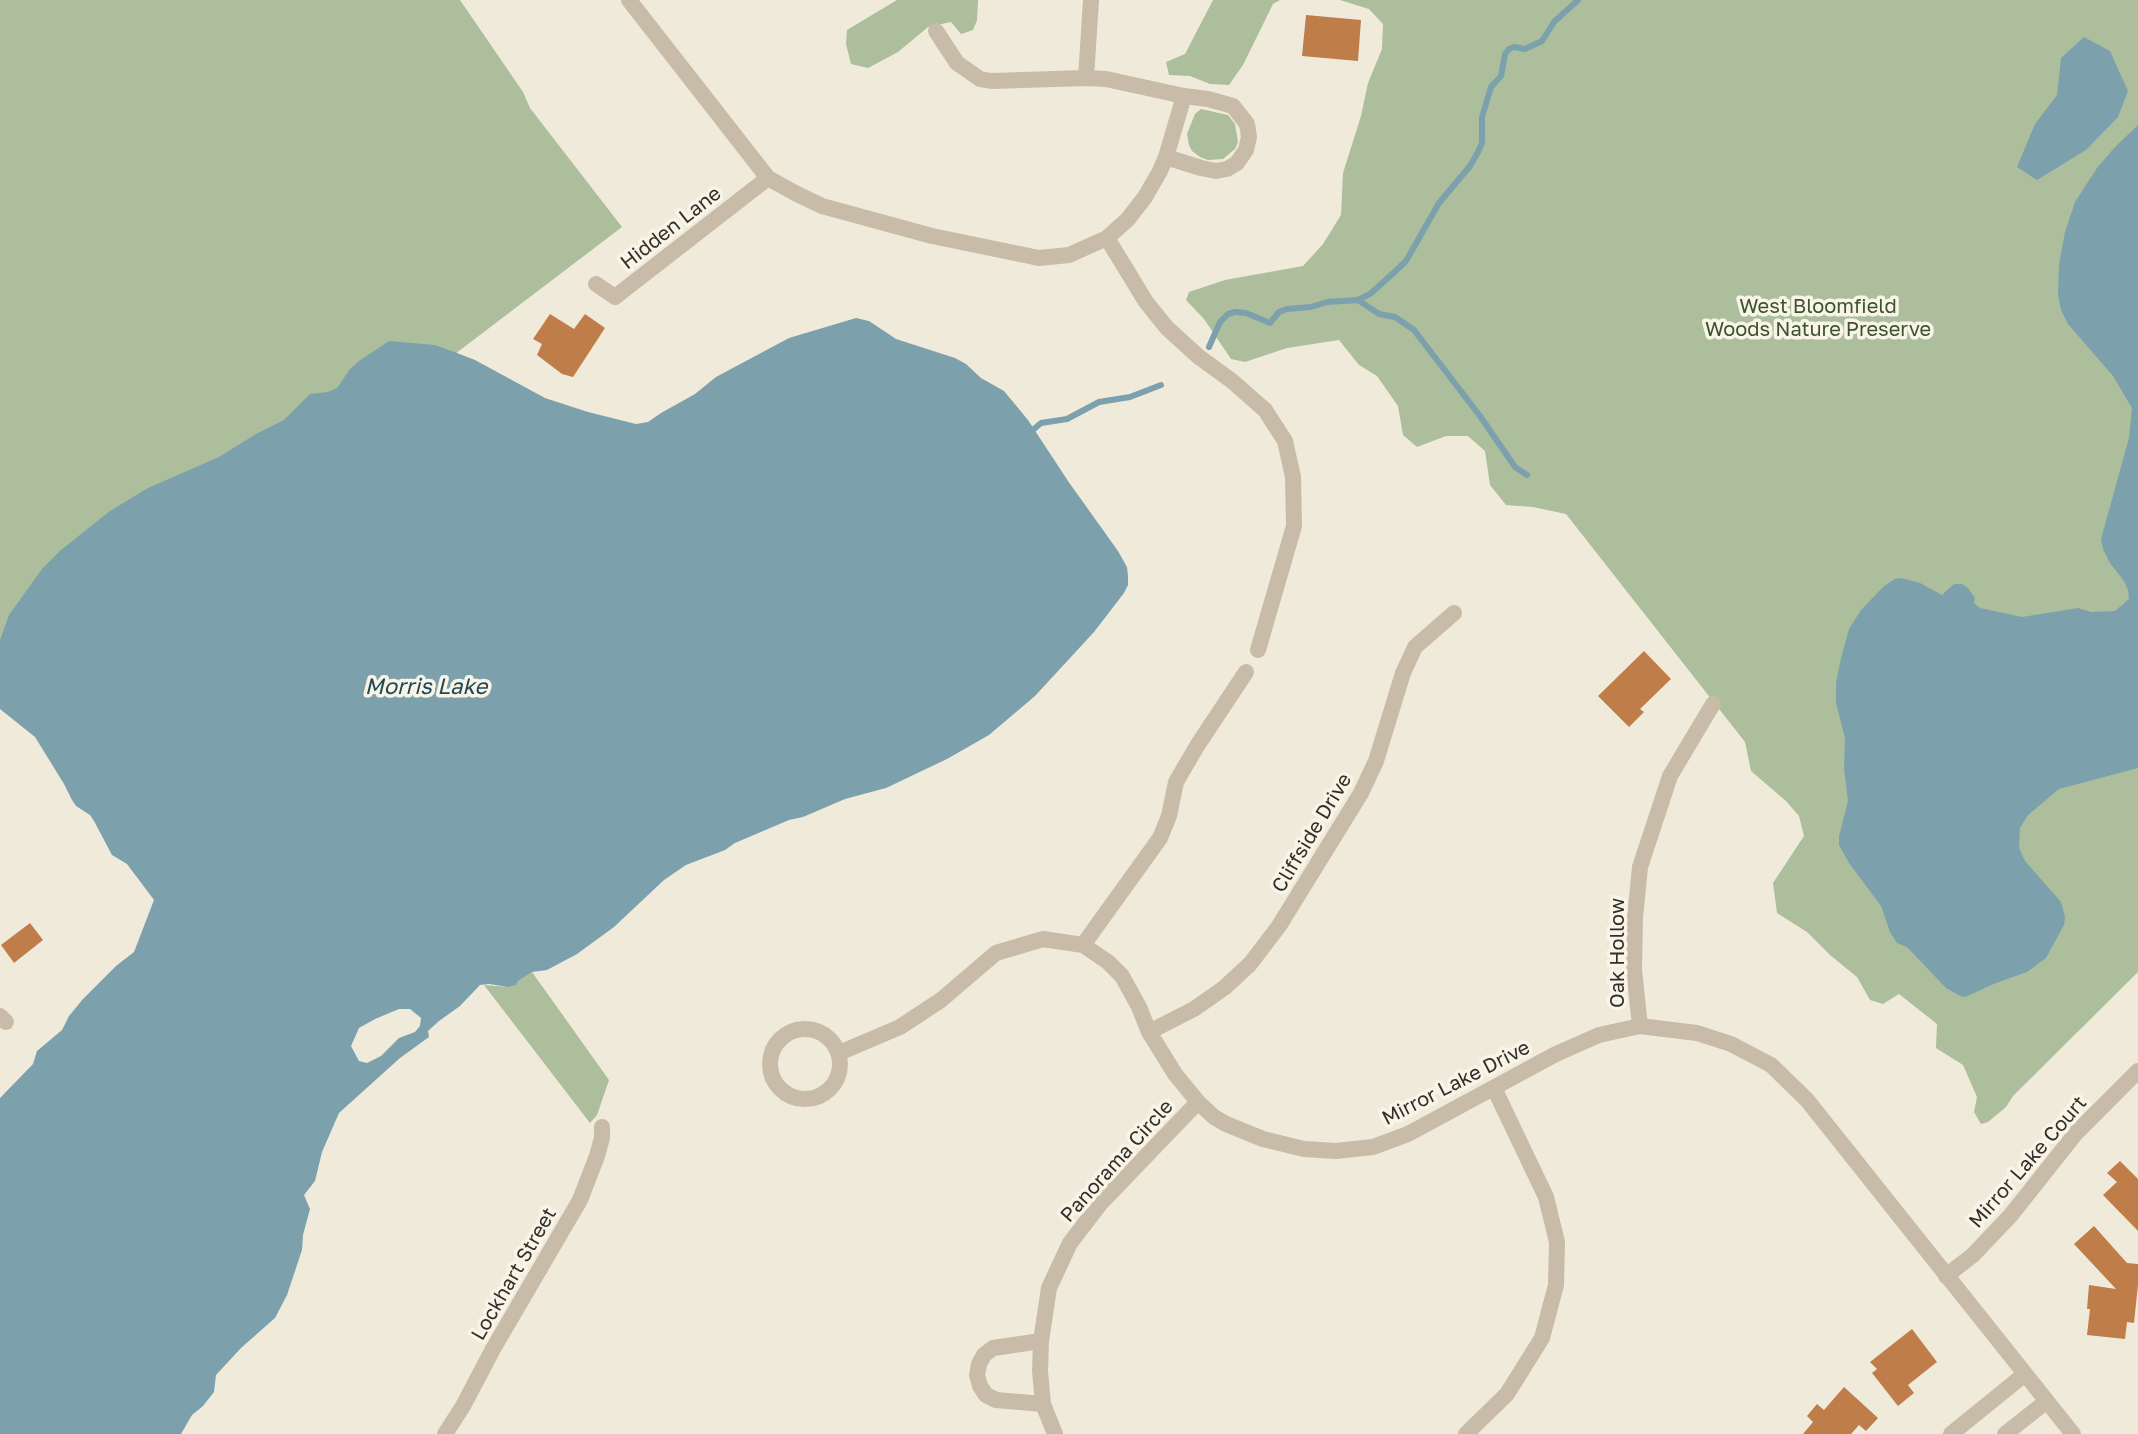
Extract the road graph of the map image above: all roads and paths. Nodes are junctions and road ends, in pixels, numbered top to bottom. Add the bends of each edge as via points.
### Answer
1 (629, 0) edge
2 (1091, 0) edge
3 (936, 31) dead end
4 (1086, 78) junction
5 (1184, 96) junction
6 (1166, 157) junction
7 (768, 178) junction
8 (1107, 238) junction
9 (596, 284) dead end
10 (1454, 613) dead end
11 (1258, 650) dead end
12 (1246, 672) dead end
13 (1713, 704) dead end
14 (1083, 945) junction
15 (1640, 1026) junction
16 (1149, 1032) junction
17 (839, 1053) junction
18 (2138, 1071) edge
19 (1494, 1088) junction
20 (1198, 1102) junction
21 (602, 1127) dead end
22 (1946, 1276) junction
23 (1041, 1341) junction
24 (2025, 1374) junction
25 (2047, 1401) junction
26 (1043, 1404) junction
27 (445, 1434) edge
28 (1055, 1434) edge
29 (1466, 1434) edge
30 (1951, 1434) edge
31 (2005, 1434) edge
32 (2073, 1434) edge

1 - 7 street
2 - 4 street
3 - 4 street via 957,63 980,79
4 - 5 street
5 - 6 street
5 - 6 street via 1240,112 1247,124 1246,150 1237,163 1216,171
6 - 8 street via 1145,197
7 - 8 street via 822,206 1010,253 1039,258 1069,255
7 - 9 street, Hidden Lane via 615,297
8 - 11 street via 1167,328 1265,410 1285,441 1293,477 1294,526
10 - 16 street, Cliffside Drive via 1415,647 1361,793 1279,926 1224,988
12 - 14 street via 1176,782 1160,838
13 - 15 street, Oak Hollow via 1670,776 1640,867 1634,970
14 - 16 street, Mirror Lake Drive via 1122,976
14 - 17 street via 1043,939 996,953 900,1027
15 - 19 street, Mirror Lake Drive via 1599,1035
15 - 22 street, Mirror Lake Drive via 1697,1033 1771,1065 1807,1100
16 - 20 street, Mirror Lake Drive
17 - 17 street via 821,1032 794,1030 773,1048 771,1076 789,1096 817,1098 837,1080
18 - 22 street, Mirror Lake Court via 2076,1133 2011,1215
19 - 20 street, Mirror Lake Drive via 1408,1134 1373,1147 1336,1151 1263,1139 1226,1124
19 - 29 street via 1546,1197 1557,1242 1556,1285 1542,1338 1507,1394
20 - 23 street, Panorama Circle via 1100,1204 1070,1243 1049,1288
21 - 27 street, Lockhart Street via 580,1200
22 - 24 street, Mirror Lake Drive
23 - 26 street, Panorama Circle
23 - 26 street via 993,1348 984,1355 977,1375 986,1395 996,1400
24 - 25 street, Mirror Lake Drive
24 - 30 street
25 - 31 street
25 - 32 street, Mirror Lake Drive
26 - 28 street, Panorama Circle

